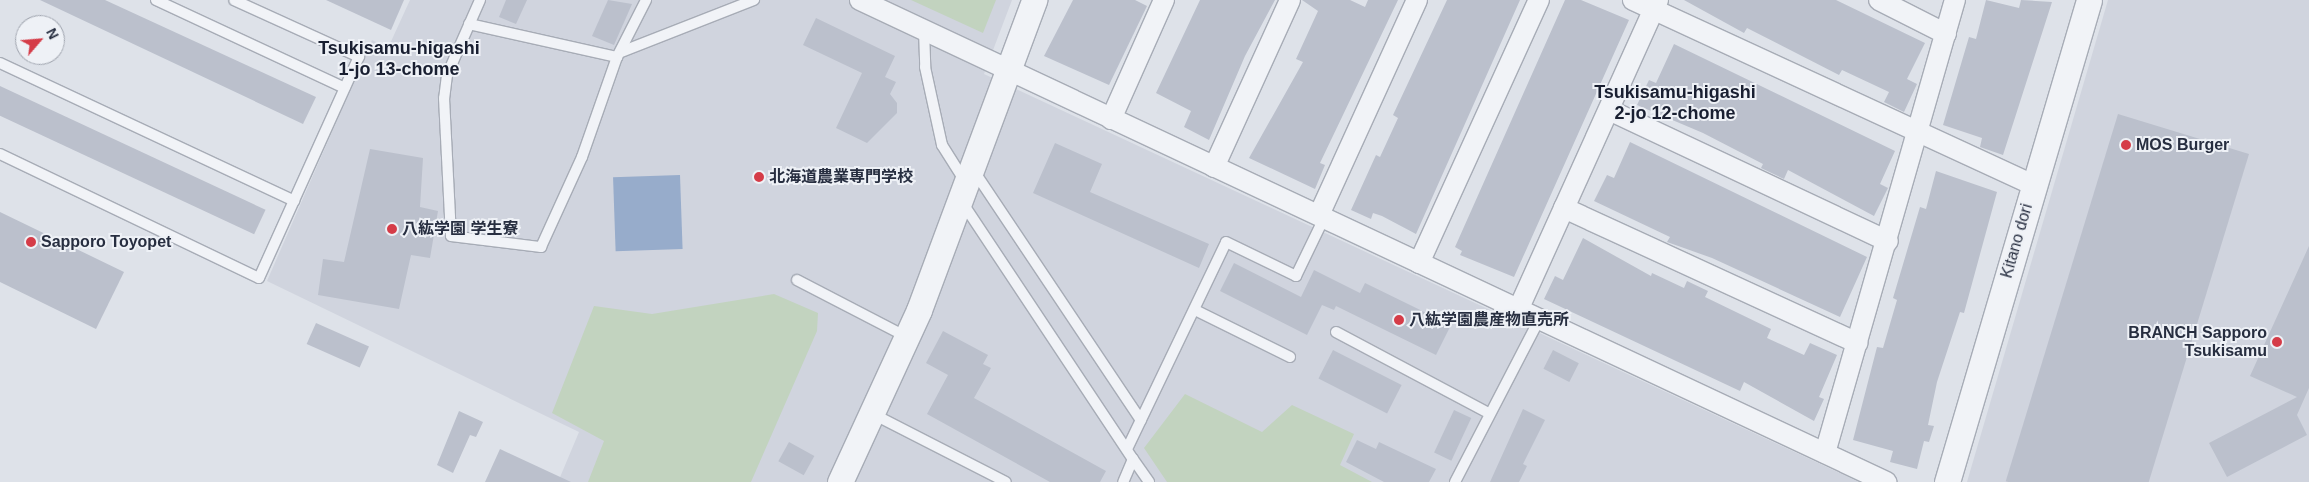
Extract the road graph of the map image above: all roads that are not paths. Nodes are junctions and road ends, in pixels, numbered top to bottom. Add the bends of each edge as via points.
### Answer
1 (156, 0) edge
2 (234, 0) edge
3 (480, 0) edge
4 (646, 0) edge
5 (754, 0) edge
6 (860, 0) edge
7 (1034, 0) edge
8 (1164, 0) edge
9 (1290, 0) edge
10 (1416, 0) edge
11 (1539, 0) edge
12 (1633, 0) edge
13 (1879, 0) edge
14 (1955, 0) edge
15 (2089, 0) edge
16 (1655, 5) edge
17 (469, 24) junction
18 (924, 30) junction
19 (1946, 34) junction
20 (619, 55) junction
21 (0, 63) edge
22 (1005, 68) junction
23 (345, 88) junction
24 (1608, 110) junction
25 (1111, 119) junction
26 (1918, 134) junction
27 (0, 154) edge
28 (1214, 167) junction
29 (965, 182) junction
30 (2033, 185) junction
31 (294, 201) junction
32 (1564, 208) junction
33 (1321, 217) junction
34 (1888, 241) junction
35 (1419, 263) junction
36 (796, 280) dead end
37 (1194, 310) junction
38 (1518, 310) junction
39 (1539, 320) junction
40 (1336, 332) dead end
41 (907, 337) junction
42 (1857, 344) junction
43 (1290, 357) dead end
44 (874, 414) junction
45 (1490, 414) junction
46 (1141, 420) junction
47 (1127, 449) junction
48 (1825, 453) junction
49 (1134, 459) junction
50 (988, 478) edge
51 (840, 482) edge
52 (1006, 482) edge
53 (1123, 482) edge
54 (1149, 482) edge
55 (1455, 482) edge
56 (1886, 482) edge
57 (1947, 482) edge

1 - 23 lane
2 - 23 lane via 359,57
3 - 17 lane
4 - 20 lane
5 - 20 lane
6 - 18 street
7 - 22 street
8 - 25 street
9 - 28 street
10 - 33 street
11 - 35 street
12 - 16 street
13 - 19 street
14 - 19 street
15 - 30 street, Kitano dori
16 - 24 street
16 - 26 street
17 - 20 lane
17 - 20 lane via 447,75 444,98 452,236 541,247 582,157
18 - 22 street
18 - 29 lane via 925,67 942,145
19 - 26 street
21 - 31 lane
22 - 25 street
22 - 29 street
23 - 31 lane
24 - 32 street
24 - 34 street
25 - 28 street
26 - 30 street
26 - 34 street
27 - 31 lane via 259,278
28 - 33 street
29 - 41 street
29 - 46 lane
29 - 47 lane
30 - 57 street, Kitano dori
32 - 38 street
32 - 42 street
33 - 35 street
33 - 37 lane via 1296,276 1226,242
34 - 42 street
35 - 38 street
36 - 41 lane
37 - 43 lane
37 - 46 lane
38 - 39 street
39 - 45 lane
39 - 48 street
40 - 45 lane
41 - 44 street
42 - 48 street
44 - 50 lane
44 - 51 street
45 - 55 lane
46 - 47 lane
47 - 49 lane
48 - 56 street
49 - 53 lane
49 - 54 lane
50 - 52 lane

